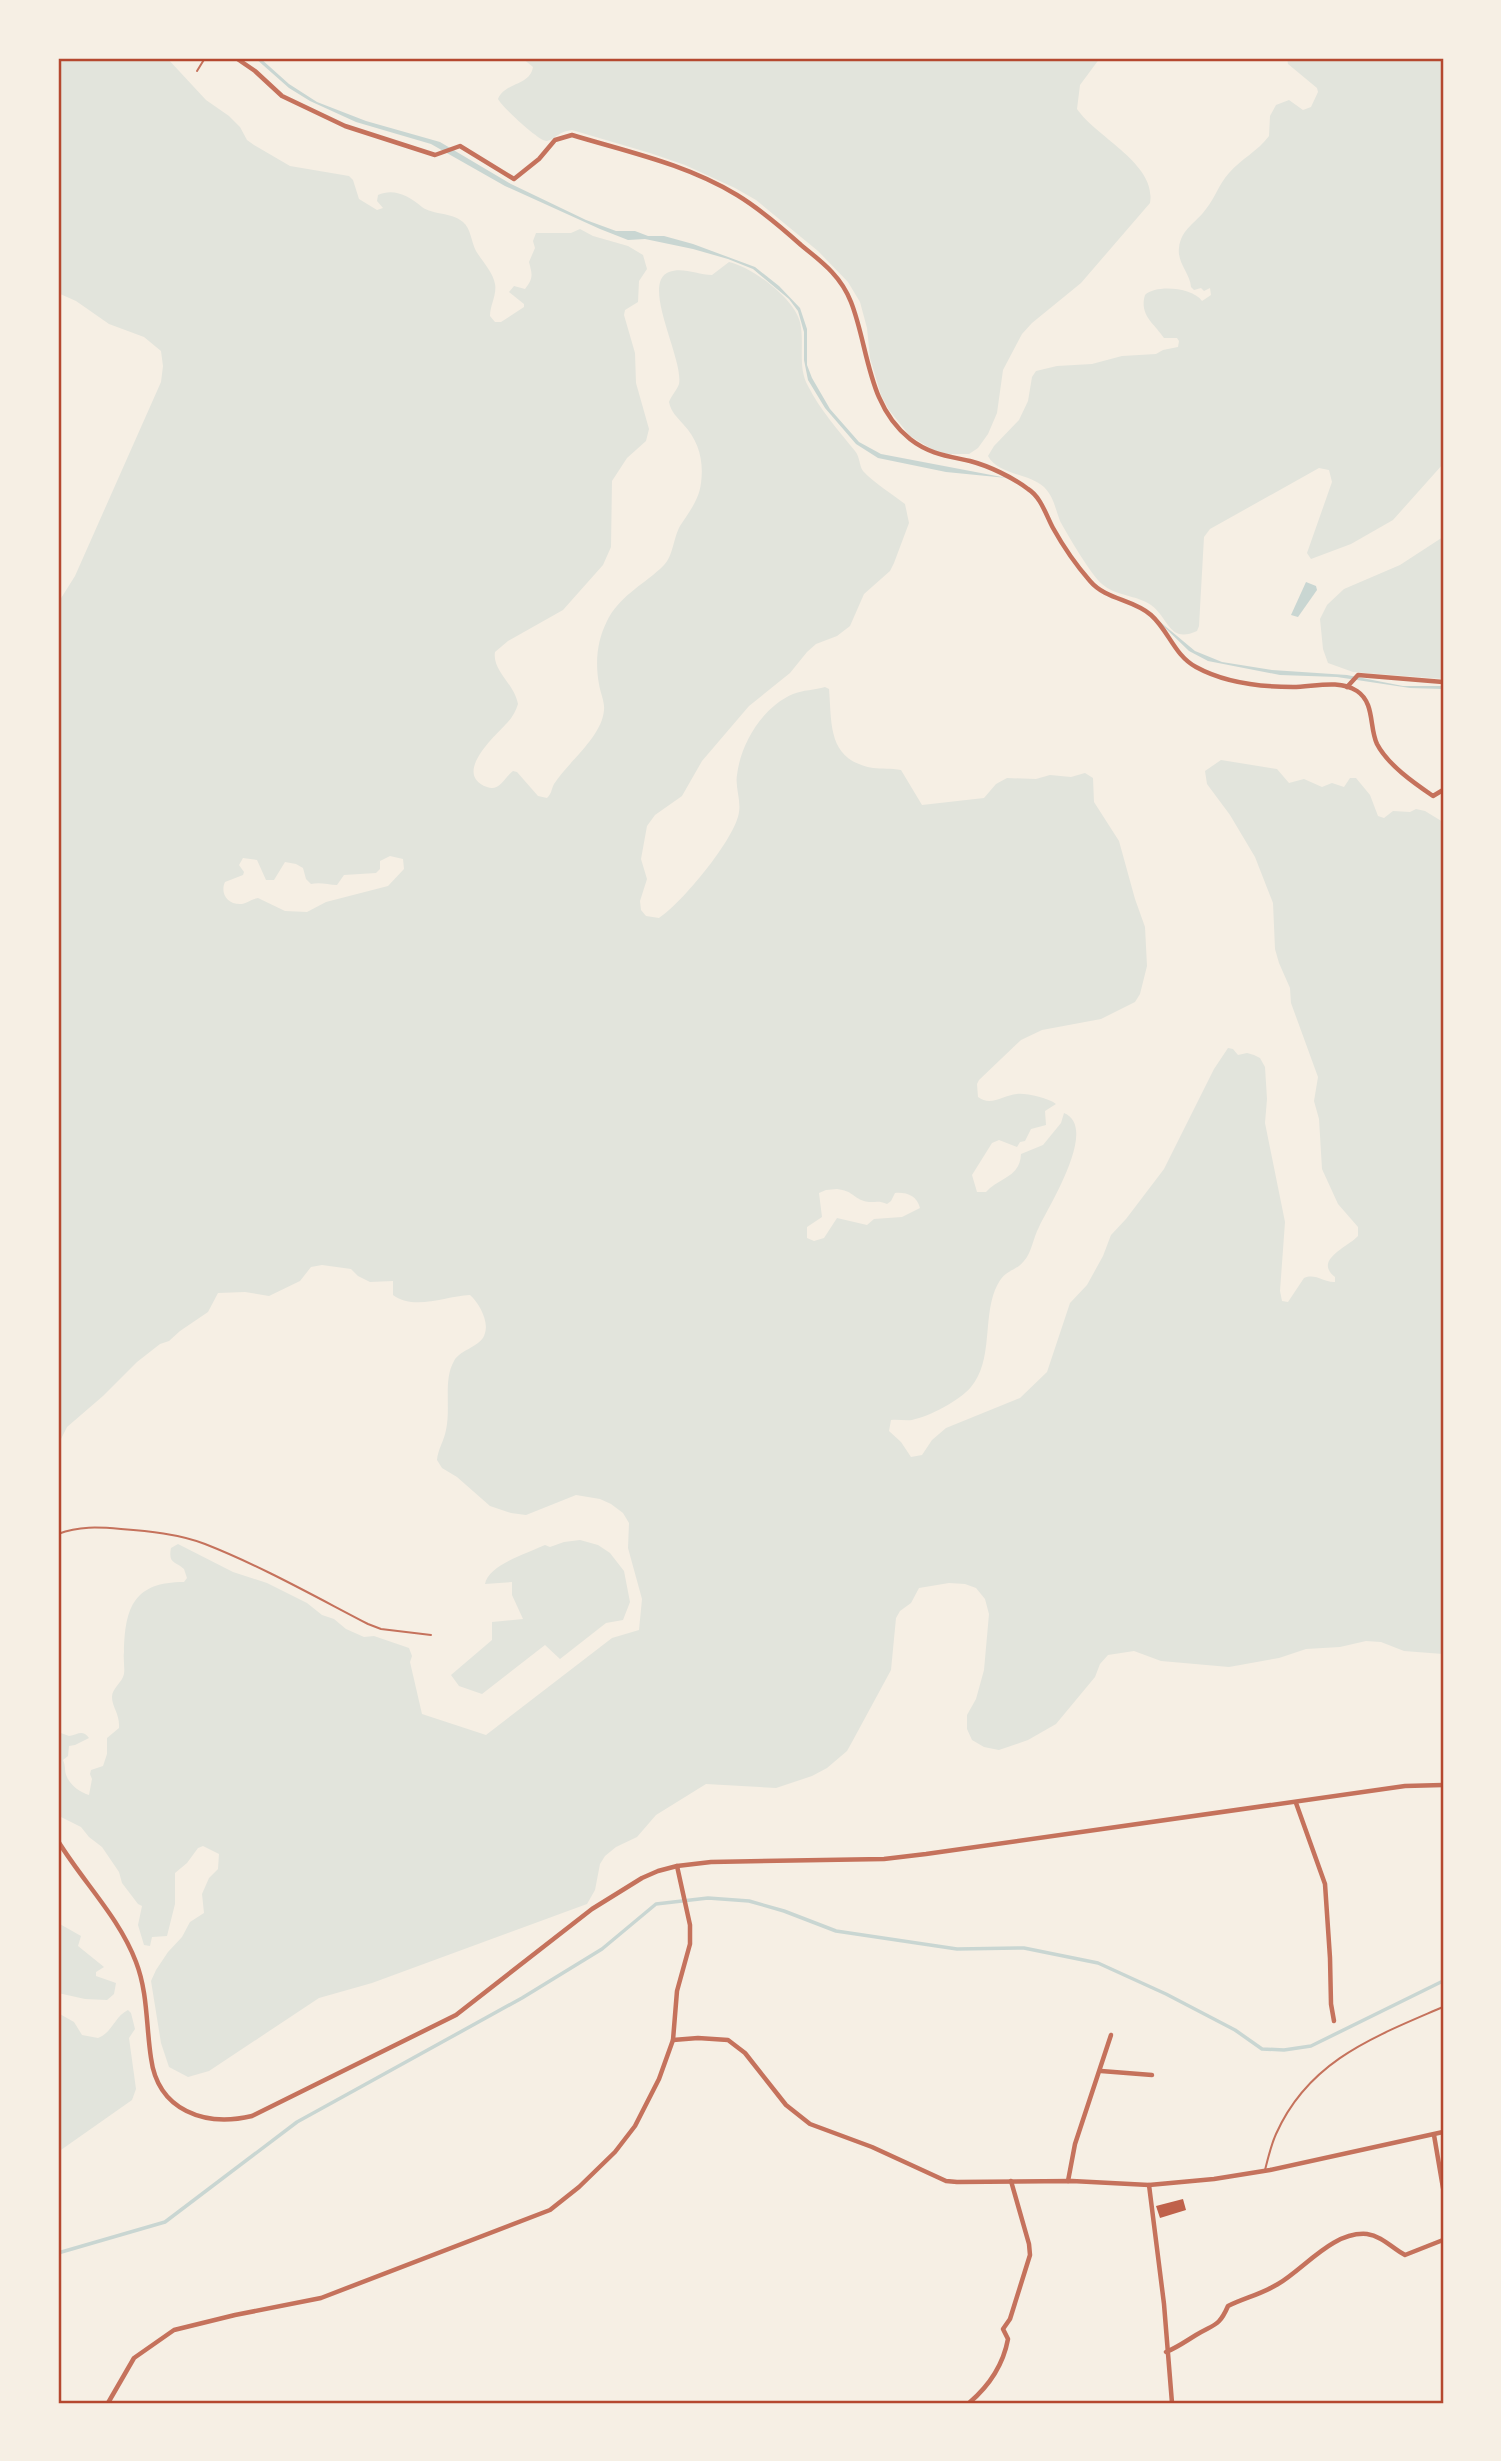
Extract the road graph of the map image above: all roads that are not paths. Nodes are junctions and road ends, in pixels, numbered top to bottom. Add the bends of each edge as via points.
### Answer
1 (205, 58) edge
2 (236, 58) edge
3 (197, 71) dead end
4 (1443, 682) edge
5 (1348, 685) junction
6 (1443, 790) edge
7 (58, 1534) edge
8 (430, 1635) dead end
9 (1443, 1785) edge
10 (1296, 1802) junction
11 (58, 1841) edge
12 (677, 1866) junction
13 (1443, 2007) edge
14 (1334, 2021) dead end
15 (1111, 2035) dead end
16 (673, 2040) junction
17 (1101, 2070) junction
18 (1152, 2075) dead end
19 (1443, 2132) edge
20 (1434, 2135) junction
21 (1264, 2171) junction
22 (1011, 2181) junction
23 (1068, 2181) junction
24 (1149, 2185) junction
25 (1443, 2188) edge
26 (1443, 2240) edge
27 (1166, 2352) junction
28 (108, 2403) edge
29 (969, 2403) edge
30 (1172, 2403) edge

1 - 3 lane
2 - 5 street via 277,93 324,118 435,155 460,146 514,179 555,141 572,135 683,168 734,193 838,277 858,323 876,391 908,438 934,454 981,465 1029,489 1090,582 1152,615 1180,655 1198,669 1258,685
4 - 5 street via 1358,675
5 - 6 street via 1364,698 1376,742 1392,762 1433,796
7 - 8 lane via 90,1526 186,1538 269,1573 368,1624
9 - 10 street
10 - 12 street via 898,1857
10 - 14 street via 1325,1884
11 - 12 street via 112,1916 137,1963 148,2013 151,2059 164,2092 181,2108 216,2121 252,2116 456,2015 592,1909 642,1878
12 - 16 street via 690,1944 677,1991
13 - 21 lane via 1363,2042 1325,2068 1277,2132
15 - 17 street
16 - 22 street via 718,2038 737,2045 786,2105 824,2130 946,2180
16 - 28 street via 635,2126 615,2152 550,2210 321,2298 174,2330 134,2358
17 - 18 street
17 - 23 street
19 - 20 street
20 - 21 street
20 - 25 street
21 - 24 street
22 - 23 street
22 - 29 street via 1029,2244 1029,2262 1003,2329 1008,2339 1003,2359 990,2382
23 - 24 street
24 - 27 street
26 - 27 street via 1405,2255 1373,2235 1348,2236 1281,2283 1228,2306 1215,2326
27 - 30 street

